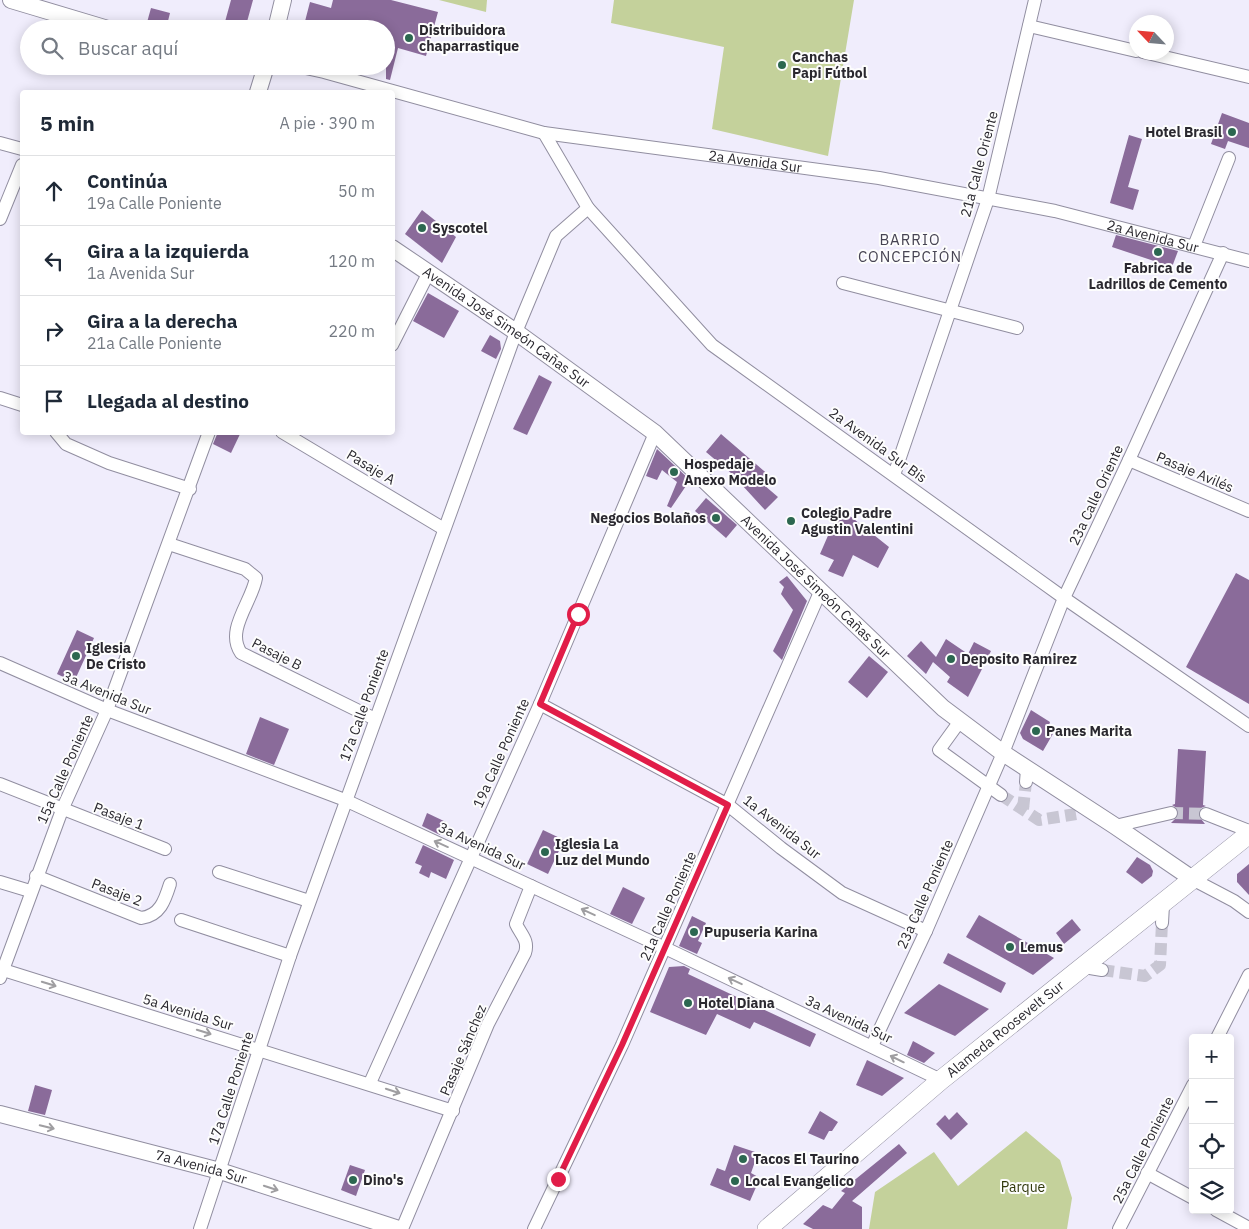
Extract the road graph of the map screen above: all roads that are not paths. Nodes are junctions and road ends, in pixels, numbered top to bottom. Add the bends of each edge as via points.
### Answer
1 (11, 0) edge
2 (283, 0) edge
3 (1035, 0) edge
4 (78, 20) edge
5 (278, 20) edge
6 (1029, 26) junction
7 (1129, 49) edge
8 (1174, 59) edge
9 (263, 75) edge
10 (335, 75) edge
11 (1249, 77) edge
12 (259, 90) edge
13 (389, 90) edge
14 (395, 92) edge
15 (544, 133) junction
16 (0, 143) edge
17 (20, 148) edge
18 (1229, 158) dead end
19 (20, 170) edge
20 (988, 199) junction
21 (588, 208) junction
22 (0, 219) edge
23 (1194, 246) junction
24 (395, 250) edge
25 (1224, 253) junction
26 (1249, 261) edge
27 (428, 274) junction
28 (843, 283) dead end
29 (950, 311) junction
30 (1017, 328) dead end
31 (516, 332) junction
32 (395, 339) edge
33 (0, 398) edge
34 (20, 404) edge
35 (655, 433) junction
36 (58, 435) edge
37 (208, 435) edge
38 (287, 435) edge
39 (1130, 460) junction
40 (894, 476) junction
41 (190, 490) junction
42 (1249, 511) edge
43 (444, 529) junction
44 (169, 544) junction
45 (821, 590) junction
46 (1064, 598) junction
47 (0, 663) edge
48 (540, 704) junction
49 (107, 710) junction
50 (375, 720) junction
51 (960, 721) junction
52 (1249, 726) edge
53 (1003, 753) junction
54 (0, 784) edge
55 (989, 786) junction
56 (1001, 795) tunnel mouth
57 (345, 800) junction
58 (728, 805) junction
59 (62, 810) junction
60 (1171, 813) tunnel mouth
61 (1206, 814) tunnel mouth
62 (1115, 826) junction
63 (1249, 832) edge
64 (165, 849) dead end
65 (471, 857) junction
66 (219, 872) dead end
67 (36, 876) junction
68 (1194, 880) junction
69 (0, 882) edge
70 (170, 884) dead end
71 (531, 886) junction
72 (30, 891) junction
73 (310, 901) junction
74 (1249, 912) edge
75 (181, 920) dead end
76 (926, 931) junction
77 (665, 948) junction
78 (290, 956) junction
79 (1084, 967) junction
80 (1102, 970) tunnel mouth
81 (1, 972) edge
82 (1249, 975) edge
83 (1219, 1034) edge
84 (872, 1046) junction
85 (259, 1050) junction
86 (941, 1080) junction
87 (370, 1083) junction
88 (1189, 1093) edge
89 (454, 1111) junction
90 (0, 1114) edge
91 (220, 1171) junction
92 (1147, 1174) junction
93 (1189, 1196) edge
94 (1223, 1214) edge
95 (1249, 1228) edge
96 (200, 1229) edge
97 (401, 1229) edge
98 (534, 1229) edge
99 (767, 1229) edge
100 (1119, 1229) edge

1 - 4 main road
2 - 5 main road
3 - 6 street, 21a Calle Oriente
6 - 7 street
6 - 20 street, 21a Calle Oriente
8 - 11 street
9 - 12 main road
10 - 13 street, 2a Avenida Sur
14 - 15 street, 2a Avenida Sur
15 - 20 street, 2a Avenida Sur via 879,178
15 - 21 street, 2a Avenida Sur Bis
16 - 17 street
18 - 23 street
19 - 22 street
20 - 23 street, 2a Avenida Sur via 1056,211
20 - 29 street, 21a Calle Oriente
21 - 31 street, 17a Calle Poniente via 556,236
21 - 40 street, 2a Avenida Sur Bis via 712,345
23 - 25 street, 2a Avenida Sur
24 - 27 main road, Avenida José Simeón Cañas Sur
25 - 26 street, 2a Avenida Sur
25 - 39 street, 23a Calle Oriente
27 - 31 main road, Avenida José Simeón Cañas Sur
27 - 32 street
28 - 29 street
29 - 30 street
29 - 40 street, 21a Calle Oriente
31 - 35 main road, Avenida José Simeón Cañas Sur
31 - 43 street, 17a Calle Poniente
33 - 34 street
35 - 45 main road, Avenida José Simeón Cañas Sur
35 - 48 street, 19a Calle Poniente
36 - 41 street via 66,444 109,463
37 - 41 street, 15a Calle Poniente
38 - 43 street, Pasaje A
39 - 42 street, Pasaje Avilés
39 - 46 street, 23a Calle Oriente
40 - 46 street, 2a Avenida Sur Bis
41 - 44 street, 15a Calle Poniente
43 - 50 street, 17a Calle Poniente
44 - 49 street, 15a Calle Poniente
44 - 50 street, Pasaje B via 245,569 256,578 236,630 235,644 241,653
45 - 51 main road, Avenida José Simeón Cañas Sur
45 - 58 street, 21a Calle Poniente
46 - 52 street, 2a Avenida Sur Bis
46 - 53 street, 23a Calle Oriente
47 - 49 street, 3a Avenida Sur
48 - 58 street, 1a Avenida Sur
48 - 65 street, 19a Calle Poniente
49 - 57 street, 3a Avenida Sur
49 - 59 street, 15a Calle Poniente
50 - 57 street, 17a Calle Poniente
51 - 53 main road, Avenida José Simeón Cañas Sur
51 - 55 street via 939,750
53 - 55 street, 23a Calle Poniente
53 - 62 main road, Avenida José Simeón Cañas Sur via 1027,775 1084,812
54 - 59 street, Pasaje 1
55 - 56 street
55 - 76 street, 23a Calle Poniente
65 -> 57 street, 3a Avenida Sur
57 - 73 street, 17a Calle Poniente
58 - 76 street, 1a Avenida Sur via 842,892
58 - 77 street, 21a Calle Poniente
59 - 64 street, Pasaje 1
59 - 67 street, 15a Calle Poniente
60 - 62 street
61 - 63 street
62 - 68 main road, Avenida José Simeón Cañas Sur
63 - 68 highway, Alameda Roosevelt Sur
65 - 71 street, 3a Avenida Sur
65 - 87 street, 19a Calle Poniente
66 - 73 street
67 - 70 street, Pasaje 2 via 141,918 157,912 165,901
67 - 72 street, 15a Calle Poniente
68 - 74 street, Avenida José Simeón Cañas Sur
68 - 79 highway, Alameda Roosevelt Sur via 1162,914
69 - 72 street
77 -> 71 street, 3a Avenida Sur
71 - 89 street, Pasaje Sánchez via 516,924 525,939 525,953 488,1024
72 - 81 street, 15a Calle Poniente
73 - 78 street, 17a Calle Poniente
75 - 78 street
76 - 84 street, 23a Calle Poniente
84 -> 77 street, 3a Avenida Sur
77 - 98 street, 21a Calle Poniente
78 - 85 street, 17a Calle Poniente
79 - 80 street
79 - 86 highway, Alameda Roosevelt Sur
81 -> 85 street, 5a Avenida Sur
82 - 83 street
86 -> 84 street, 3a Avenida Sur
85 - 87 street, 5a Avenida Sur
85 - 91 street, 17a Calle Poniente
86 - 99 highway, Alameda Roosevelt Sur
87 -> 89 street, 5a Avenida Sur
88 - 92 street, 25a Calle Poniente
89 - 97 street, Pasaje Sánchez
90 -> 91 main road, 7a Avenida Sur
91 - 96 street, 17a Calle Poniente
91 -> 97 main road, 7a Avenida Sur
92 - 93 street
92 - 100 street, 25a Calle Poniente
94 - 95 street

